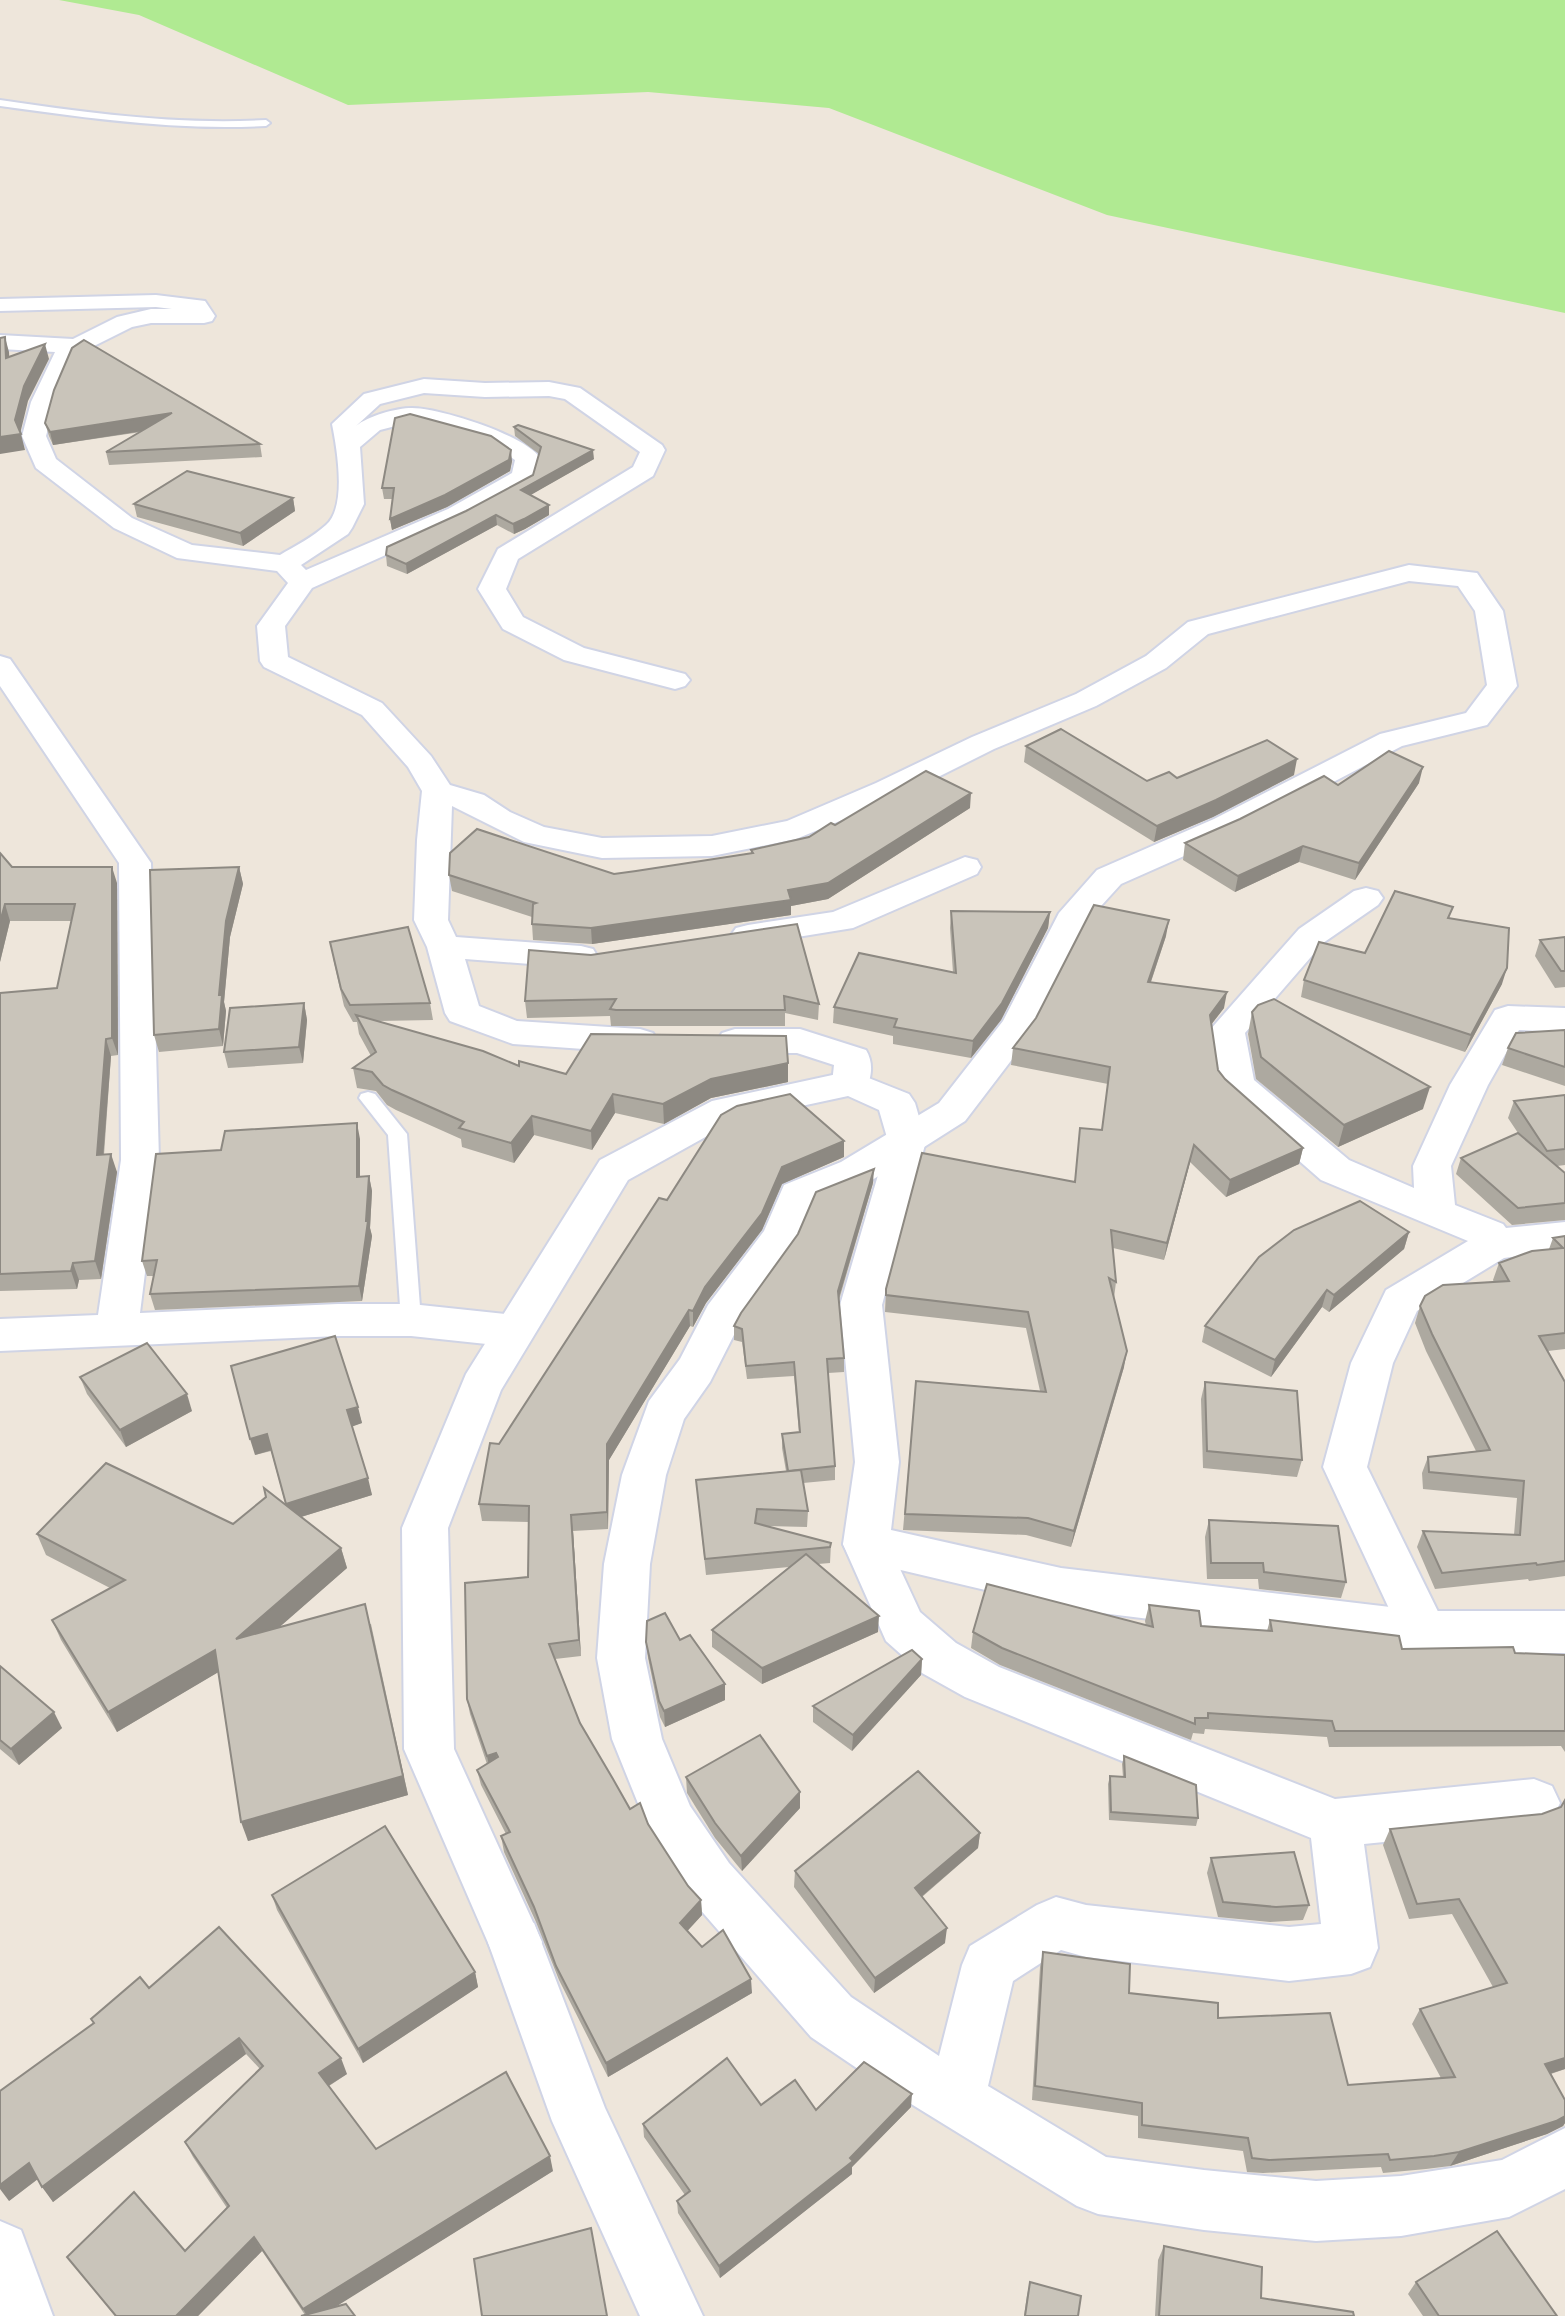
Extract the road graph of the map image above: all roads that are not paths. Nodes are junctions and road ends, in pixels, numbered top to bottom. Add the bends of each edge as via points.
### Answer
1 (0, 103) edge
2 (266, 123) dead end
3 (0, 305) edge
4 (0, 342) edge
5 (76, 346) junction
6 (348, 445) junction
7 (293, 573) junction
8 (0, 665) edge
9 (675, 680) dead end
10 (438, 792) junction
11 (965, 867) dead end
12 (1366, 898) dead end
13 (714, 940) edge
14 (444, 947) junction
15 (606, 956) edge
16 (1565, 1020) edge
17 (669, 1041) edge
18 (709, 1041) edge
19 (851, 1083) junction
20 (368, 1098) dead end
21 (907, 1141) junction
22 (1436, 1213) junction
23 (1565, 1236) edge
24 (1495, 1244) junction
25 (411, 1320) junction
26 (117, 1331) junction
27 (514, 1331) junction
28 (0, 1335) edge
29 (866, 1544) junction
30 (1424, 1632) junction
31 (1565, 1632) edge
32 (1534, 1803) dead end
33 (1335, 1823) junction
34 (957, 2098) junction
35 (1565, 2157) edge
36 (0, 2250) edge
37 (22, 2316) edge
38 (672, 2316) edge

1 - 2 lane via 212,126
3 - 5 street via 156,301 197,306 204,316 152,316 125,322
4 - 5 street
5 - 7 street via 63,356 43,402 34,436 45,463 123,523 186,552
6 - 7 street via 351,503 339,528
6 - 7 street via 373,425 411,415 502,440 528,458 524,477 457,513 388,542
6 - 9 street via 344,424 372,399 424,386 572,393 653,450 644,471 507,555 492,589 513,623 574,654
7 - 10 street via 271,626 274,662 372,709 420,762
8 - 26 street via 135,863 140,1160
10 - 14 street via 431,920
10 - 21 street via 473,802 535,835 602,848 712,846 796,829 1086,700 1156,662 1198,628 1409,573 1467,579 1489,611 1502,686 1476,719 1391,740 1225,826 1109,877 1076,913 1018,1025 952,1112
11 - 13 street via 841,921
12 - 22 street via 1311,936 1227,1031 1236,1085 1335,1170
14 - 15 street
14 - 17 street via 463,1013 513,1032
16 - 22 street via 1508,1018 1469,1085 1432,1166
18 - 19 street via 800,1041 853,1059
19 - 21 street via 897,1103
19 - 27 street via 725,1110 614,1170
20 - 25 lane via 397,1134
21 - 29 street via 861,1305 877,1462
21 - 34 street via 855,1172 798,1195 782,1236 723,1316 695,1370 664,1413 643,1475 627,1564 621,1658 637,1739 670,1821 710,1881 831,2017
22 - 24 street via 1489,1234
23 - 24 street
24 - 30 street via 1401,1301 1372,1363 1345,1467
25 - 26 street
25 - 27 street
26 - 28 street
27 - 38 street via 481,1386 425,1528 429,1749 515,1942 581,2122
29 - 30 street via 1060,1588
29 - 33 street via 902,1626 939,1658 982,1682
30 - 31 street
32 - 33 street
33 - 34 street via 1350,1948 1289,1954 1086,1931 1056,1923 989,1965
34 - 35 street via 1098,2185 1316,2211 1401,2206 1508,2188
36 - 37 street

